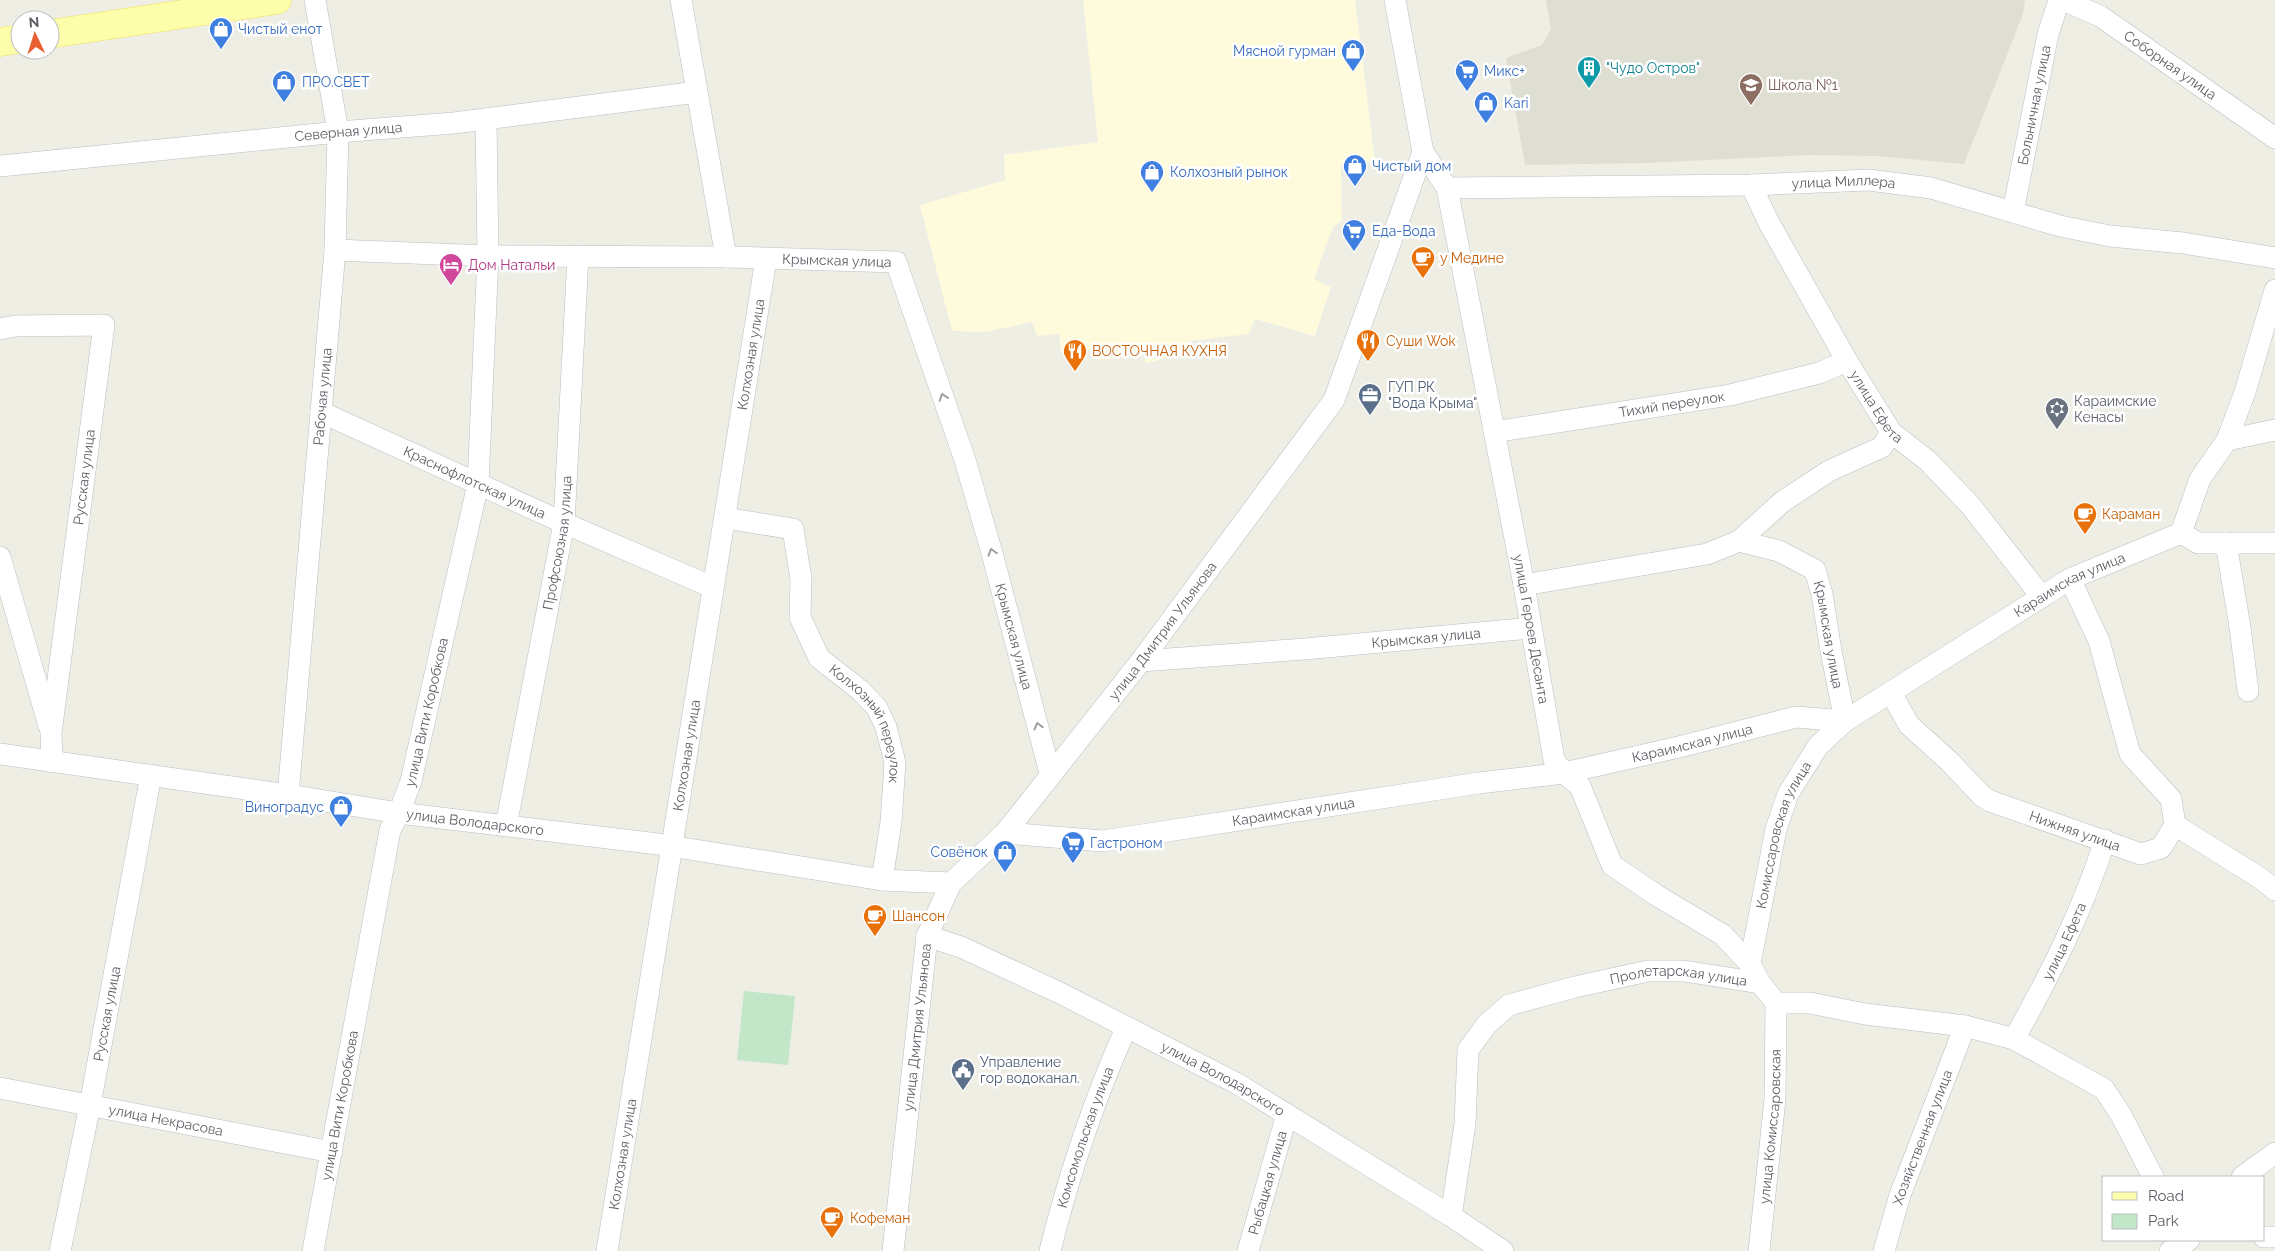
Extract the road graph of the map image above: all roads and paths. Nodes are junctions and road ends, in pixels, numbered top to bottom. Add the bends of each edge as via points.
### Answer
1 (277, 0) edge
2 (315, 0) edge
3 (681, 0) edge
4 (1395, 0) edge
5 (2059, 0) edge
6 (2063, 0) edge
7 (60, 33) edge
8 (697, 92) junction
9 (486, 119) junction
10 (338, 132) junction
11 (2275, 138) edge
12 (1423, 152) junction
13 (0, 166) edge
14 (1751, 185) junction
15 (1447, 188) junction
16 (2013, 212) junction
17 (335, 250) junction
18 (488, 256) junction
19 (578, 256) junction
20 (726, 257) junction
21 (766, 258) junction
22 (2275, 258) edge
23 (2275, 290) edge
24 (0, 329) edge
25 (1847, 362) junction
26 (321, 412) junction
27 (2275, 430) edge
28 (1494, 432) junction
29 (1891, 432) junction
30 (2226, 440) junction
31 (478, 484) junction
32 (725, 518) junction
33 (564, 523) junction
34 (2181, 534) junction
35 (1739, 540) junction
36 (2226, 543) junction
37 (2275, 543) edge
38 (0, 557) edge
39 (2070, 579) junction
40 (1524, 585) junction
41 (712, 586) junction
42 (2042, 597) junction
43 (1531, 628) junction
44 (1141, 661) junction
45 (2248, 691) dead end
46 (1891, 693) junction
47 (1845, 721) junction
48 (51, 733) junction
49 (0, 754) edge
50 (52, 762) junction
51 (1050, 773) junction
52 (1564, 773) junction
53 (151, 775) junction
54 (288, 795) junction
55 (399, 813) junction
56 (2175, 825) junction
57 (506, 826) junction
58 (1005, 833) junction
59 (2105, 840) junction
60 (671, 846) junction
61 (882, 880) junction
62 (951, 883) junction
63 (2275, 890) edge
64 (927, 936) junction
65 (1750, 964) junction
66 (1760, 983) junction
67 (1776, 1003) junction
68 (1965, 1026) junction
69 (1126, 1028) junction
70 (2014, 1039) junction
71 (0, 1088) edge
72 (90, 1106) junction
73 (1288, 1114) junction
74 (332, 1152) junction
75 (2275, 1153) edge
76 (2152, 1176) edge
77 (2243, 1176) edge
78 (1451, 1216) junction
79 (2187, 1241) edge
80 (60, 1251) edge
81 (313, 1251) edge
82 (607, 1251) edge
83 (893, 1251) edge
84 (1050, 1251) edge
85 (1248, 1251) edge
86 (1503, 1251) edge
87 (1759, 1251) edge
88 (1884, 1251) edge
89 (2170, 1251) edge

1 - 7 main road
2 - 10 street, Рабочая улица
3 - 8 street
4 - 12 street
5 - 16 street, Больничная улица via 2048,34
6 - 11 street, Соборная улица via 2100,16
8 - 9 street, Северная улица
8 - 20 street
9 - 10 street, Северная улица
9 - 18 street, улица Вити Коробкова
10 - 13 street, Северная улица
10 - 17 street, Рабочая улица
12 - 15 street
12 - 44 street, улица Дмитрия Ульянова via 1334,400
14 - 15 street, улица Миллера
14 - 16 street, улица Миллера via 1869,180 1932,188
14 - 25 street, улица Ефета
15 - 28 street, улица Героев Десанта
16 - 22 street, улица Миллера via 2110,236 2183,243
17 - 18 street, Крымская улица
17 - 26 street, Рабочая улица
18 - 19 street, Крымская улица
18 - 31 street, улица Вити Коробкова
19 - 20 street, Крымская улица
19 - 33 street, Профсоюзная улица
20 - 21 street, Крымская улица
21 - 32 street, Колхозная улица
51 -> 21 street, Крымская улица via 965,460 896,262
23 - 30 street via 2245,392
24 - 48 street, Русская улица via 104,325
25 - 28 street, Тихий переулок via 1819,373 1730,395
25 - 29 street, улица Ефета
26 - 31 street, Краснофлотская улица
26 - 54 street, Рабочая улица
27 - 30 street
28 - 40 street, улица Героев Десанта
29 - 35 street via 1882,448 1829,471 1782,502
29 - 42 street, улица Ефета via 1928,461 1970,506
30 - 34 street via 2200,479
31 - 33 street, Краснофлотская улица
31 - 55 street, улица Вити Коробкова via 411,781
32 - 41 street, Колхозная улица
32 - 61 street, Колхозный переулок via 793,529 801,579 800,617 819,658 860,690 877,708 886,727 895,763 891,822
33 - 41 street, Краснофлотская улица
33 - 57 street, Профсоюзная улица
34 - 36 street via 2198,543
34 - 39 street, Караимская улица
35 - 40 street via 1707,554
35 - 47 street, Крымская улица via 1779,551 1815,570
36 - 37 street
36 - 45 street
38 - 48 street, Русская улица
39 - 42 street, Караимская улица
39 - 56 street via 2099,641 2130,754 2171,799
40 - 43 street, улица Героев Десанта
41 - 60 street, Колхозная улица
42 - 46 street, Караимская улица
43 - 44 street, Крымская улица via 1305,650
43 - 52 street, улица Героев Десанта via 1554,760
44 - 51 street, улица Дмитрия Ульянова
46 - 47 street, Караимская улица
46 - 59 street, Нижняя улица via 1909,725 1982,796
47 - 52 street, Караимская улица via 1796,717 1679,748
47 - 65 street, Комиссаровская улица via 1818,746 1788,794 1776,829
48 - 50 street, Русская улица
49 - 50 street, улица Володарского
50 - 53 street, улица Володарского
51 - 58 street, улица Дмитрия Ульянова
52 - 58 street, Караимская улица via 1104,841
52 - 65 street, улица Героев Десанта via 1580,786 1612,865 1656,896 1723,935
53 - 54 street, улица Володарского
53 - 72 street, Русская улица
54 - 55 street, улица Володарского
55 - 57 street, улица Володарского
55 - 74 street, улица Вити Коробкова via 390,830
56 - 59 street, Нижняя улица via 2161,848 2141,854
56 - 63 street
57 - 60 street, улица Володарского
58 - 62 street, улица Дмитрия Ульянова
59 - 70 street, улица Ефета via 2094,876 2048,978
60 - 61 street, улица Володарского
60 - 82 street, Колхозная улица
61 - 62 street, улица Володарского
62 - 64 street, улица Дмитрия Ульянова
64 - 69 street, улица Володарского via 970,951
64 - 83 street, улица Дмитрия Ульянова
65 - 66 street, улица Героев Десанта
66 - 67 street, Пролетарская улица
66 - 78 street, Пролетарская улица via 1684,970 1648,971 1509,1005 1487,1024 1468,1050 1465,1124
67 - 68 street via 1810,1003 1865,1014
67 - 87 street, улица Комиссаровская via 1775,1099
68 - 70 street
68 - 88 street, Хозяйственная улица via 1900,1195
69 - 73 street, улица Володарского via 1236,1083
69 - 84 street, Комсомольская улица via 1091,1113 1064,1193
70 - 76 street via 2104,1089
71 - 72 street, улица Некрасова
72 - 74 street, улица Некрасова
72 - 80 street, Русская улица
73 - 78 street, улица Володарского
73 - 85 street, Рыбацкая улица
74 - 81 street, улица Вити Коробкова
75 - 77 street
78 - 86 street, улица Володарского
79 - 89 street

